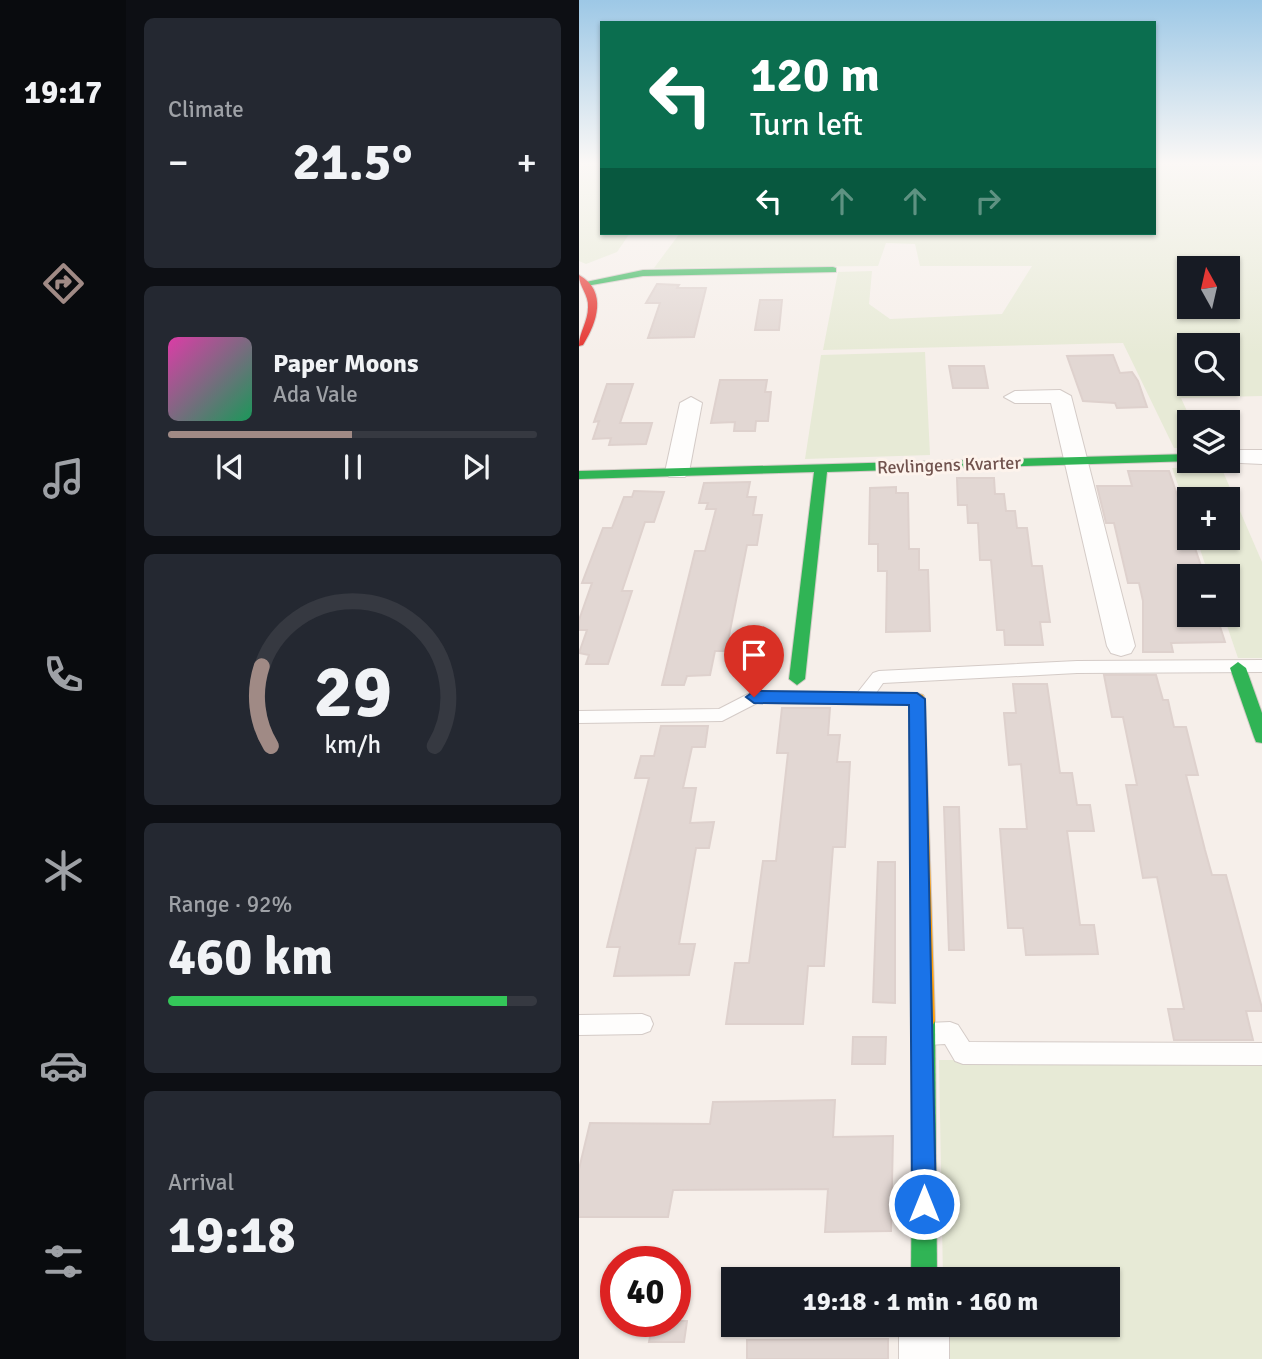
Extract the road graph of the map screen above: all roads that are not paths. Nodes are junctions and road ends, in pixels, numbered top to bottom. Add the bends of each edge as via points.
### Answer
1 (833, 270) dead end
2 (583, 281) edge
3 (579, 342) edge
4 (1015, 397) dead end
5 (691, 403) dead end
6 (1240, 457) edge
7 (1262, 457) edge
8 (1177, 458) edge
9 (1077, 461) junction
10 (821, 468) junction
11 (677, 472) junction
12 (579, 475) edge
13 (1121, 646) dead end
14 (1262, 666) edge
15 (1238, 668) junction
16 (798, 680) dead end
17 (863, 698) junction
18 (917, 699) joint
19 (579, 717) edge
20 (1262, 737) edge
21 (642, 1024) dead end
22 (579, 1025) edge
23 (924, 1035) junction
24 (1262, 1054) edge
25 (924, 1267) edge
26 (924, 1337) edge
27 (924, 1359) edge

1 - 2 street via 643,273
2 - 3 street via 595,297 596,316
4 - 9 street via 1060,396
5 - 11 street
6 - 7 street
8 - 9 street, Revlingens Kvarter
9 - 10 street, Revlingens Kvarter
9 - 13 street
10 - 11 street, Revlingens Kvarter
10 - 16 street
11 - 12 street, Revlingens Kvarter
14 - 15 lane
15 - 17 lane via 1077,667 879,677
15 - 20 street
17 - 18 lane
17 - 19 lane via 754,697 722,715
18 - 23 street
21 - 22 lane
23 - 24 lane via 950,1033 963,1053
23 - 25 street
26 - 27 street

